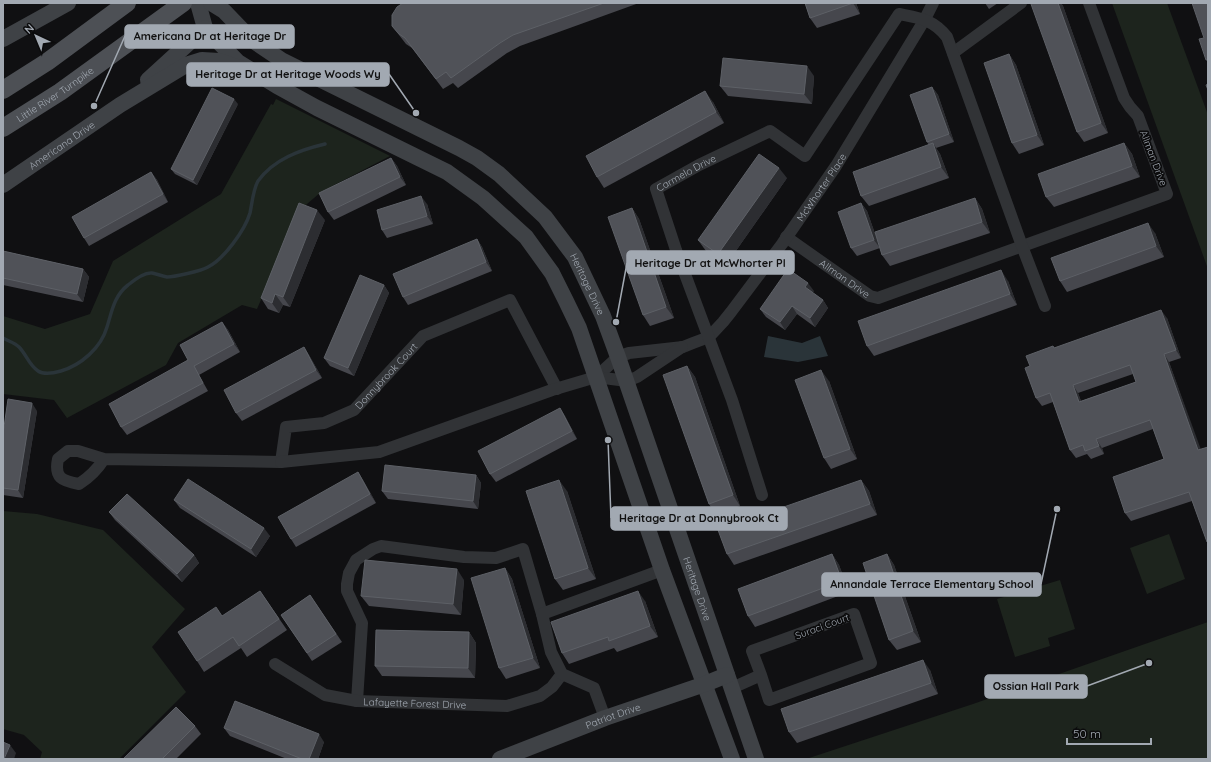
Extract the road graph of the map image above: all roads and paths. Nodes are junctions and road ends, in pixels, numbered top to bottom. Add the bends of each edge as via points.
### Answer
1 (68, 3) edge
2 (127, 3) edge
3 (183, 3) edge
4 (198, 3) edge
5 (210, 3) edge
6 (933, 3) edge
7 (1021, 3) edge
8 (1089, 3) edge
9 (925, 19) junction
10 (205, 28) junction
11 (3, 40) edge
12 (953, 53) junction
13 (257, 74) junction
14 (3, 90) edge
15 (120, 105) junction
16 (3, 128) edge
17 (3, 185) edge
18 (786, 237) junction
19 (1022, 246) junction
20 (1045, 306) dead end
21 (709, 337) junction
22 (683, 347) junction
23 (618, 357) junction
24 (596, 377) junction
25 (627, 381) junction
26 (557, 389) junction
27 (104, 459) dead end
28 (281, 462) junction
29 (762, 495) dead end
30 (662, 570) junction
31 (542, 614) junction
32 (275, 664) dead end
33 (562, 674) junction
34 (761, 676) junction
35 (729, 681) junction
36 (705, 684) junction
37 (357, 701) junction
38 (605, 718) junction
39 (500, 759) edge
40 (732, 759) edge
41 (756, 759) edge

1 - 11 street
2 - 14 main road via 47,62
3 - 16 main road, Little River Turnpike via 60,92
4 - 10 street
5 - 23 street, Heritage Drive via 224,11 252,40 283,61 459,148 499,174 545,217 575,257 603,316
6 - 9 street, McWhorter Place
7 - 12 street
8 - 19 street, Allman Drive via 1124,98 1138,116 1167,194
9 - 12 street via 943,31
9 - 18 street, McWhorter Place via 836,166
9 - 21 street, Carmelo Drive via 899,14 804,156 770,131 656,189
10 - 13 street via 238,62
10 - 15 street, Americana Drive
12 - 19 street
13 - 15 street, Americana Drive via 219,61 202,60 186,65
13 - 24 street via 317,108 447,172 483,198 526,237 552,273 579,328
15 - 17 street, Americana Drive
18 - 19 street, Allman Drive via 870,296 878,298
18 - 21 street, McWhorter Place via 731,312
19 - 20 street
21 - 22 street, McWhorter Place
21 - 29 street, Carmelo Drive
22 - 23 street, McWhorter Place via 629,353
22 - 25 street, McWhorter Place
23 - 24 street, McWhorter Place
23 - 25 street, Heritage Drive
24 - 25 street
24 - 26 street
24 - 30 street
25 - 35 street, Heritage Drive
26 - 28 street via 379,452
26 - 28 street, Donnybrook Court via 510,300 423,336 354,410 324,423 286,427
27 - 28 street
30 - 31 street
30 - 36 street
31 - 33 street, Lafayette Forest Drive via 551,652
31 - 37 street, Lafayette Forest Drive via 523,549 496,558 464,557 381,546 372,549 356,560 347,584 347,591 362,623
32 - 37 street via 325,695
33 - 37 street, Lafayette Forest Drive via 552,687 540,696 507,706
33 - 38 street via 594,688
34 - 34 street, Suraci Court via 769,700 871,663 854,614 752,651
34 - 35 street
35 - 36 street, Patriot Drive
35 - 41 street, Heritage Drive
36 - 38 street, Patriot Drive
36 - 40 street
38 - 39 street, Patriot Drive

